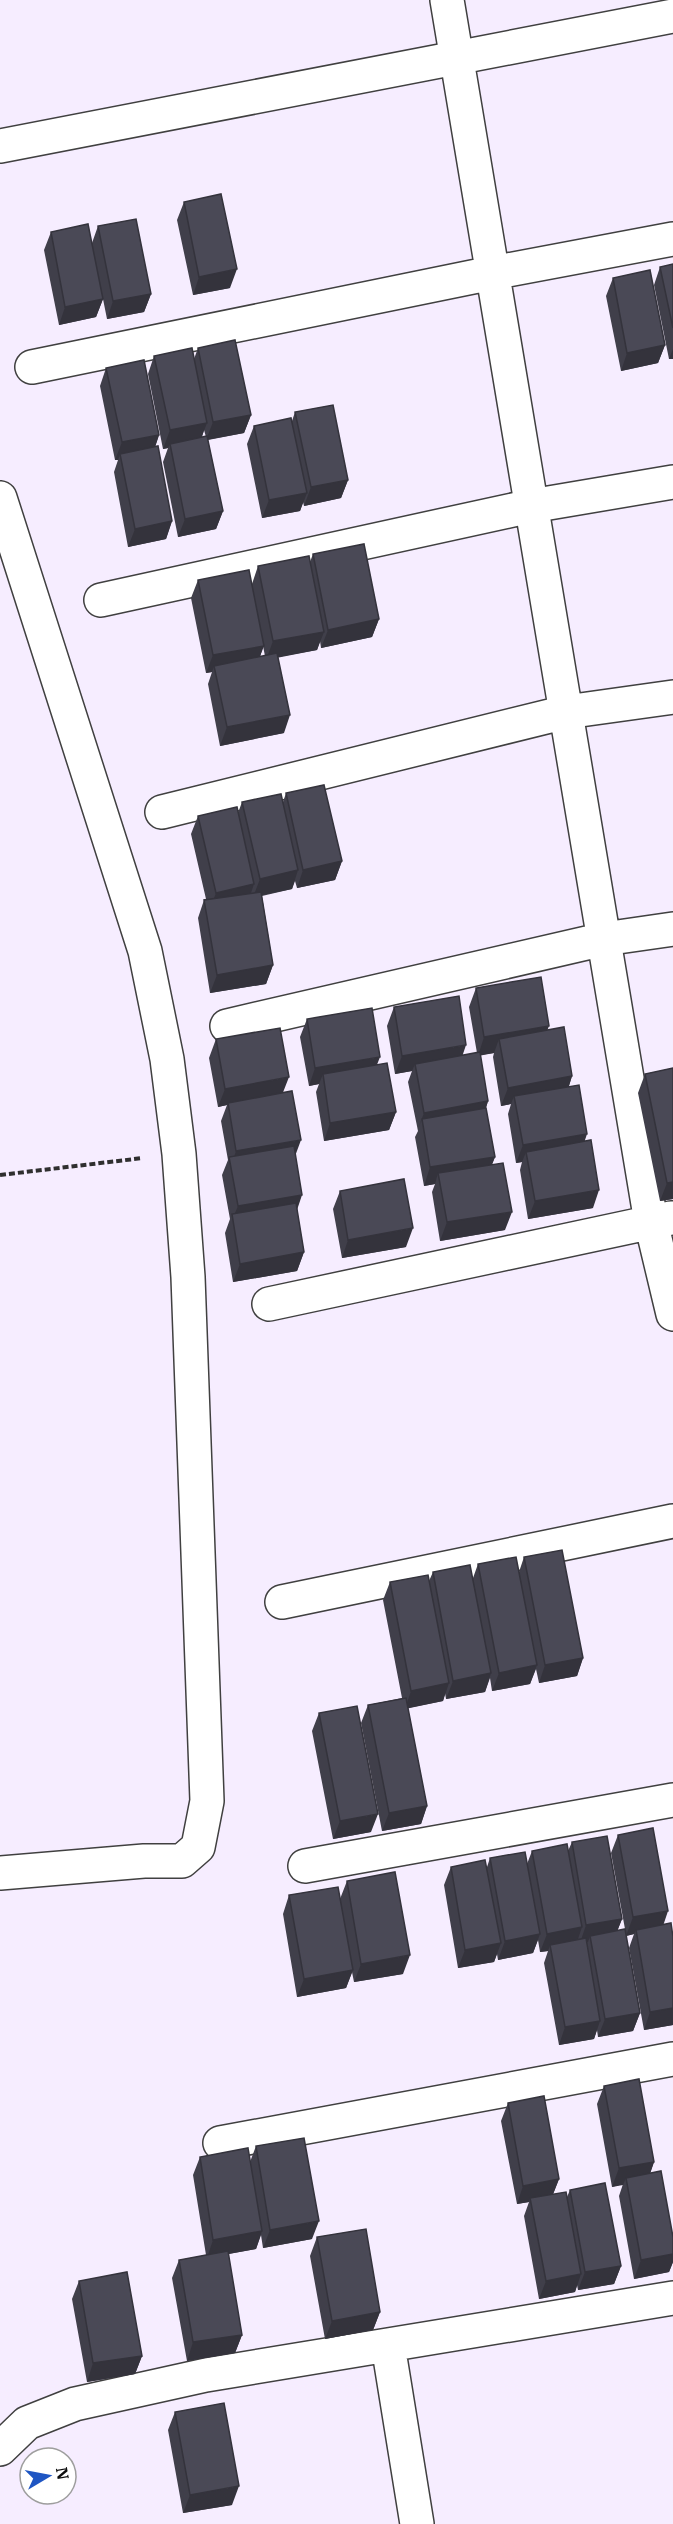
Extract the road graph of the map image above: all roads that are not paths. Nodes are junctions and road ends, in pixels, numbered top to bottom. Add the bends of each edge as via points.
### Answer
1 (447, 0) edge
2 (673, 16) edge
3 (457, 59) junction
4 (0, 146) edge
5 (673, 239) edge
6 (492, 273) junction
7 (32, 367) dead end
8 (673, 482) edge
9 (0, 498) edge
10 (531, 506) junction
11 (101, 600) dead end
12 (673, 697) edge
13 (566, 712) junction
14 (162, 812) dead end
15 (673, 929) edge
16 (603, 939) junction
17 (227, 1026) dead end
18 (662, 1220) edge
19 (269, 1304) dead end
20 (673, 1314) edge
21 (673, 1521) edge
22 (282, 1602) dead end
23 (673, 1800) edge
24 (305, 1866) dead end
25 (0, 1873) edge
26 (673, 2059) edge
27 (220, 2143) dead end
28 (673, 2298) edge
29 (388, 2345) junction
30 (0, 2449) edge
31 (417, 2524) edge

1 - 3 street
2 - 3 street
3 - 4 street
3 - 6 street
5 - 6 street
6 - 7 street
6 - 10 street
8 - 10 street
9 - 25 street via 145,951 167,1059 188,1277 207,1801 198,1847 182,1861
10 - 11 street
10 - 13 street
12 - 13 street
13 - 14 street
13 - 16 street
15 - 16 street
16 - 17 street
16 - 18 street
18 - 19 street
18 - 20 street
21 - 22 street
23 - 24 street
26 - 27 street
28 - 29 street
29 - 30 street via 206,2375 75,2404 27,2423
29 - 31 street

